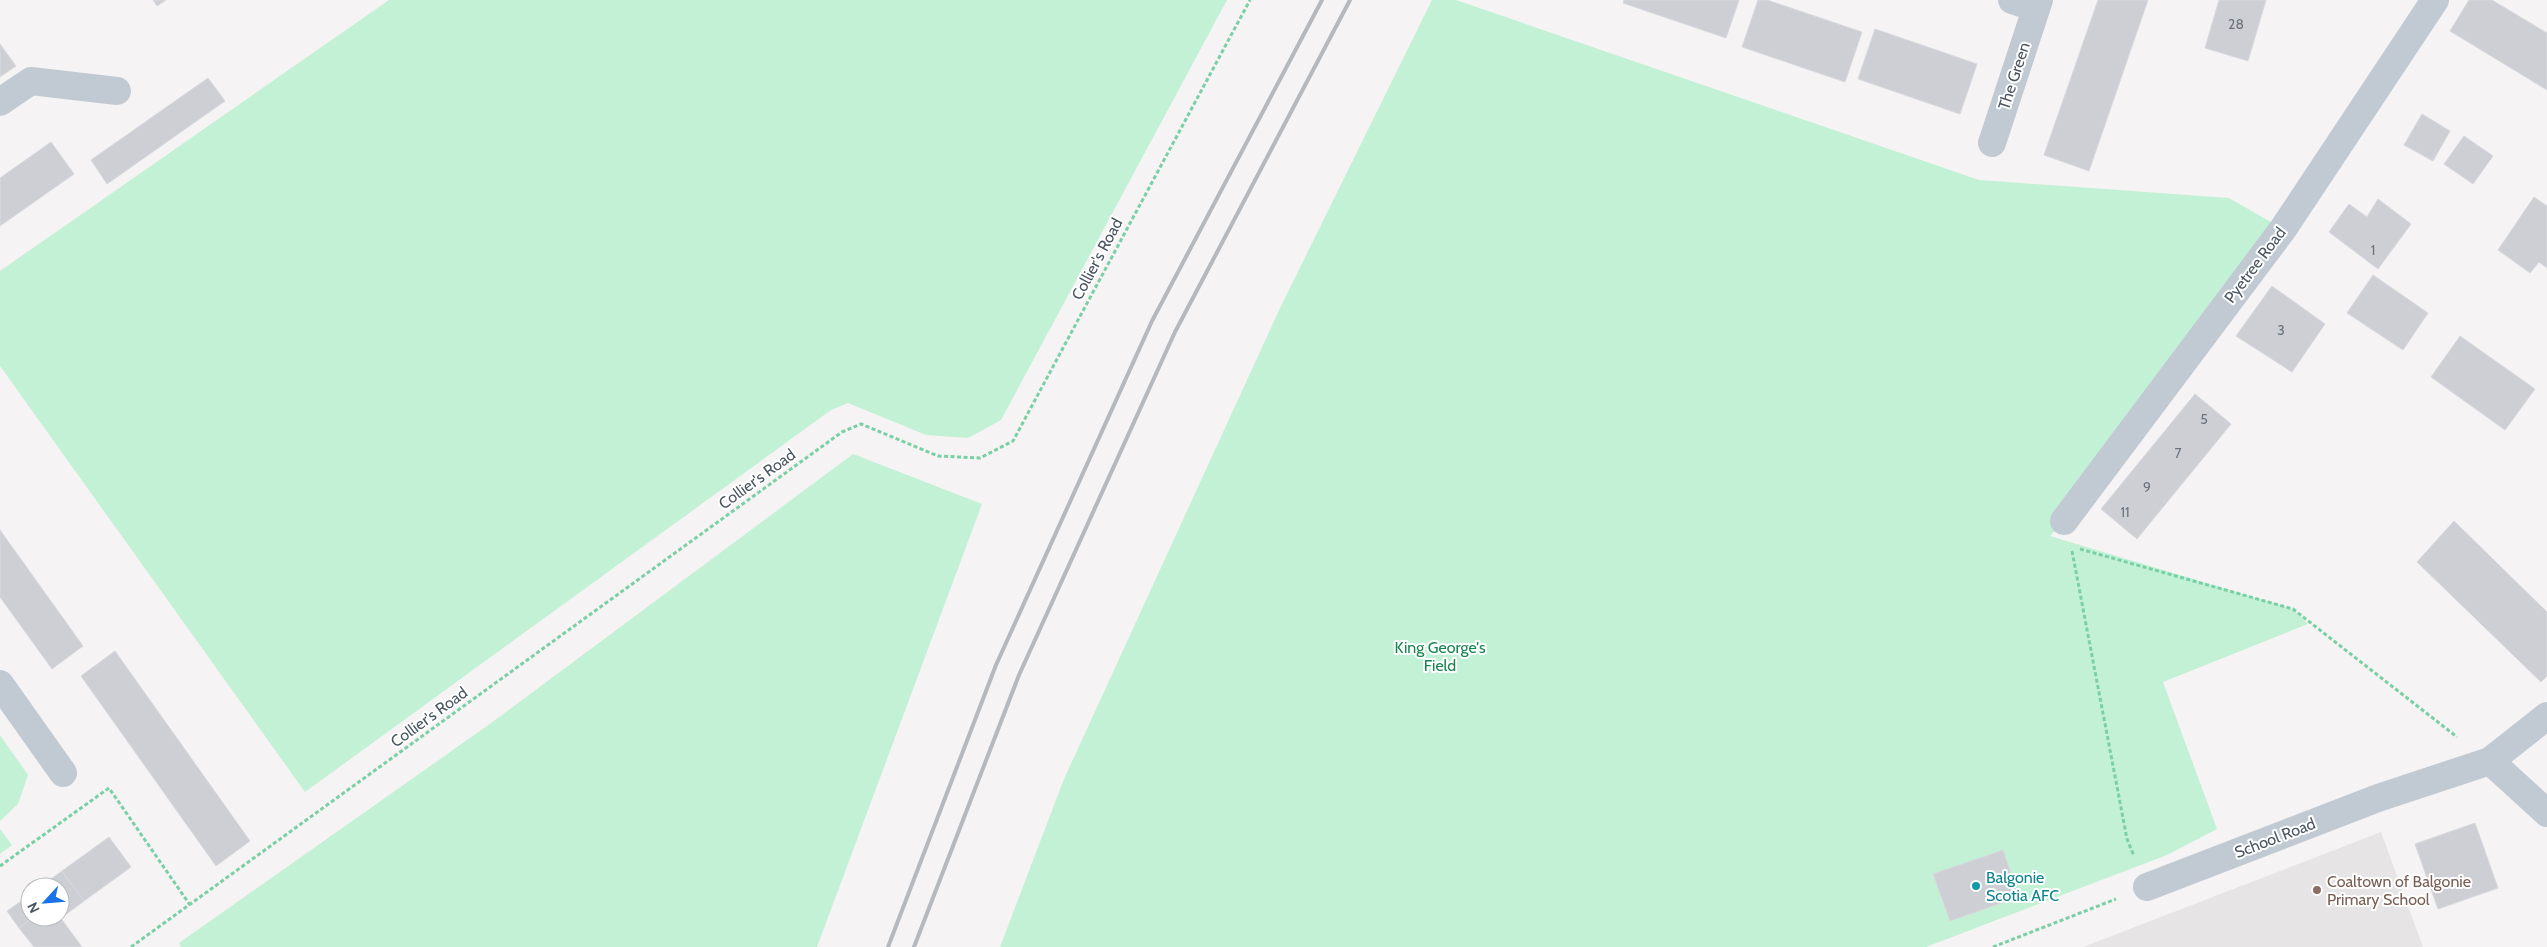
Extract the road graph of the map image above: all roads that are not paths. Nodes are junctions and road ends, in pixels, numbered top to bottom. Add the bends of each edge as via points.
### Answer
1 (2435, 0) edge
2 (2029, 3) edge
3 (118, 90) dead end
4 (0, 102) edge
5 (1992, 143) dead end
6 (2064, 521) dead end
7 (0, 684) edge
8 (2547, 716) edge
9 (2490, 761) junction
10 (63, 773) dead end
11 (2547, 813) edge
12 (2147, 887) road end

1 - 6 street, Pyetree Road via 2283,228
2 - 5 street, The Green
3 - 4 street via 31,81
7 - 10 street
8 - 9 street, School Road
9 - 11 street
9 - 12 street, School Road via 2378,798

